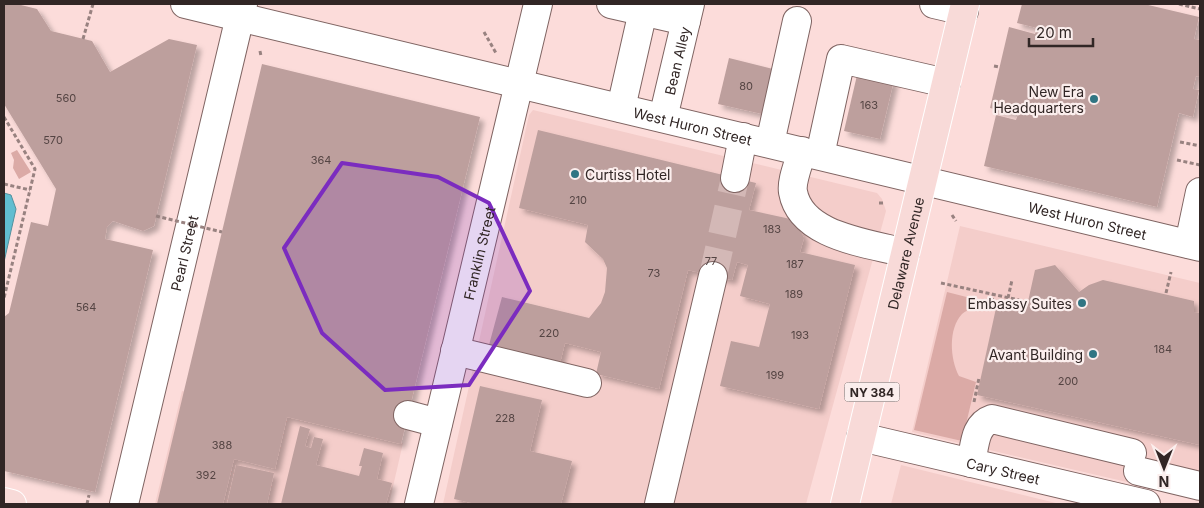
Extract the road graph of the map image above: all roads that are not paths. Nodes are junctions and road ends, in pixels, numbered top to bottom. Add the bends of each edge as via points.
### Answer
1 (185, 4) edge
2 (538, 4) edge
3 (611, 4) edge
4 (934, 4) edge
5 (964, 7) edge
6 (241, 10) edge
7 (643, 11) junction
8 (688, 12) edge
9 (797, 21) dead end
10 (519, 83) junction
11 (946, 83) junction
12 (621, 108) junction
13 (663, 118) junction
14 (743, 137) junction
15 (770, 143) junction
16 (811, 153) junction
17 (735, 178) tunnel mouth
18 (922, 180) junction
19 (1200, 192) edge
20 (1194, 245) edge
21 (905, 253) junction
22 (713, 276) tunnel mouth
23 (455, 351) junction
24 (587, 383) dead end
25 (408, 415) dead end
26 (438, 422) junction
27 (861, 437) junction
28 (971, 462) junction
29 (1200, 486) edge
30 (1072, 496) edge
31 (4, 502) edge
32 (12, 504) edge
33 (124, 504) edge
34 (419, 504) edge
35 (659, 504) edge
36 (845, 504) edge
37 (1146, 504) edge

1 - 6 street, West Huron Street
2 - 10 street, Franklin Street
3 - 7 street
4 - 5 street
5 - 11 main road, Delaware Avenue / NY 384
6 - 10 street, West Huron Street
6 - 33 street, Pearl Street
7 - 8 street
7 - 12 street
8 - 13 street, Bean Alley
9 - 15 street
10 - 12 street, West Huron Street
10 - 23 street, Franklin Street
11 - 16 street via 841,59
11 - 18 main road, Delaware Avenue / NY 384
12 - 13 street, West Huron Street
13 - 14 street, West Huron Street
14 - 15 street, West Huron Street
14 - 17 street
15 - 16 street, West Huron Street
16 - 18 street, West Huron Street
16 - 21 street via 792,191 800,212 822,230
18 - 20 street, West Huron Street
18 - 21 main road, Delaware Avenue / NY 384
19 - 20 street
21 - 27 main road, Delaware Avenue / NY 384
22 - 35 street
23 - 24 street
23 - 26 street, Franklin Street
25 - 26 street
26 - 34 street, Franklin Street
27 - 28 street, Cary Street
27 - 36 main road, Delaware Avenue / NY 384
28 - 29 street via 978,430 984,422 992,419 1135,462
28 - 30 street, Cary Street
30 - 37 street, Cary Street
31 - 32 main road

